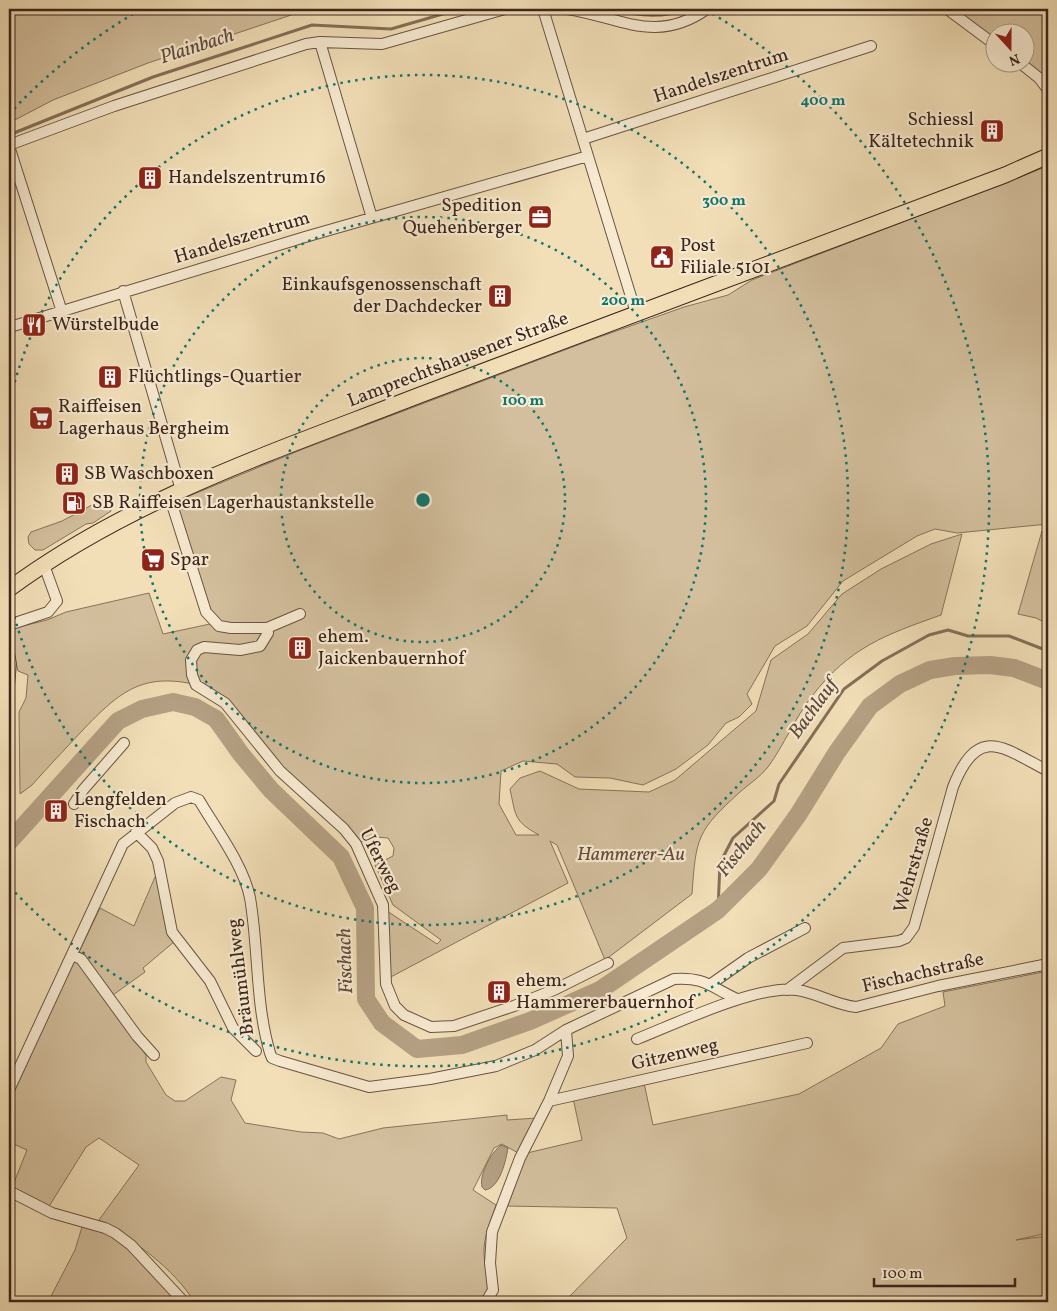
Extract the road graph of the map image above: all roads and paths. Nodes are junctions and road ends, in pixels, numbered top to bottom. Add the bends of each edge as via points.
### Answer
1 (505, 9) edge
2 (543, 9) edge
3 (567, 9) edge
4 (707, 9) edge
5 (947, 9) edge
6 (984, 37) edge
7 (320, 42) junction
8 (870, 46) dead end
9 (1032, 72) edge
10 (1048, 90) edge
11 (583, 139) junction
12 (9, 146) edge
13 (588, 156) junction
14 (1048, 156) edge
15 (372, 218) junction
16 (123, 292) junction
17 (62, 312) junction
18 (636, 313) junction
19 (10, 326) dead end
20 (175, 492) junction
21 (44, 564) junction
22 (9, 589) edge
23 (300, 614) dead end
24 (9, 625) edge
25 (267, 628) junction
26 (9, 653) edge
27 (9, 685) edge
28 (124, 743) dead end
29 (1048, 771) edge
30 (74, 804) dead end
31 (136, 832) junction
32 (805, 928) dead end
33 (72, 955) junction
34 (608, 963) dead end
35 (1048, 964) edge
36 (711, 984) junction
37 (786, 990) junction
38 (737, 999) junction
39 (566, 1030) junction
40 (637, 1039) dead end
41 (807, 1042) dead end
42 (256, 1051) dead end
43 (154, 1055) dead end
44 (9, 1090) edge
45 (549, 1101) junction
46 (9, 1191) edge
47 (184, 1302) edge
48 (486, 1302) edge

1 - 7 street via 382,44
2 - 11 street
3 - 4 street via 649,27 679,24
5 - 6 street
7 - 12 street via 114,106
7 - 15 street
8 - 11 street, Handelszentrum
9 - 10 street
11 - 13 street
12 - 17 street
13 - 15 street, Handelszentrum
13 - 18 street
14 - 18 main road, Lamprechtshausener Straße via 959,193
15 - 16 street, Handelszentrum
16 - 17 street, Handelszentrum
16 - 20 street
17 - 19 street, Handelszentrum
18 - 20 main road, Lamprechtshausener Straße
20 - 21 main road, Lamprechtshausener Straße
20 - 25 street via 206,612 220,626
21 - 22 main road, Lamprechtshausener Straße
21 - 24 street via 57,601 48,612
23 - 25 street
25 - 34 street, Uferweg via 268,633 260,646 240,650 204,647 197,650 191,660 192,675 196,685 225,703 280,771 344,829 356,844 383,905 386,984 395,1006 404,1015 431,1027 454,1026 556,989
26 - 27 street
28 - 30 street
29 - 37 street, Wehrstraße via 1000,746 978,749 960,768 914,927 906,938 898,942 843,948
31 - 33 street, Bräumühlweg via 123,844
31 - 39 street, Bräumühlweg via 175,803 191,797 199,800 243,876 250,897 260,1012 272,1058 370,1087 496,1066 535,1050
31 - 42 street via 152,848 158,860 172,932 210,981 233,1028
32 - 36 street via 748,958
33 - 43 street via 81,959
33 - 44 street, Bräumühlweg
35 - 37 street, Fischachstraße via 938,986 856,1007 797,990
36 - 38 street, Bräumühlweg
36 - 39 street, Bräumühlweg via 693,978 674,979
37 - 38 street, Fischachstraße
38 - 40 street, Fischachstraße
39 - 45 street via 568,1056
41 - 45 street, Gitzenweg
45 - 48 street via 520,1158 492,1232 490,1263 493,1290
46 - 47 street via 52,1213 115,1233 131,1245

